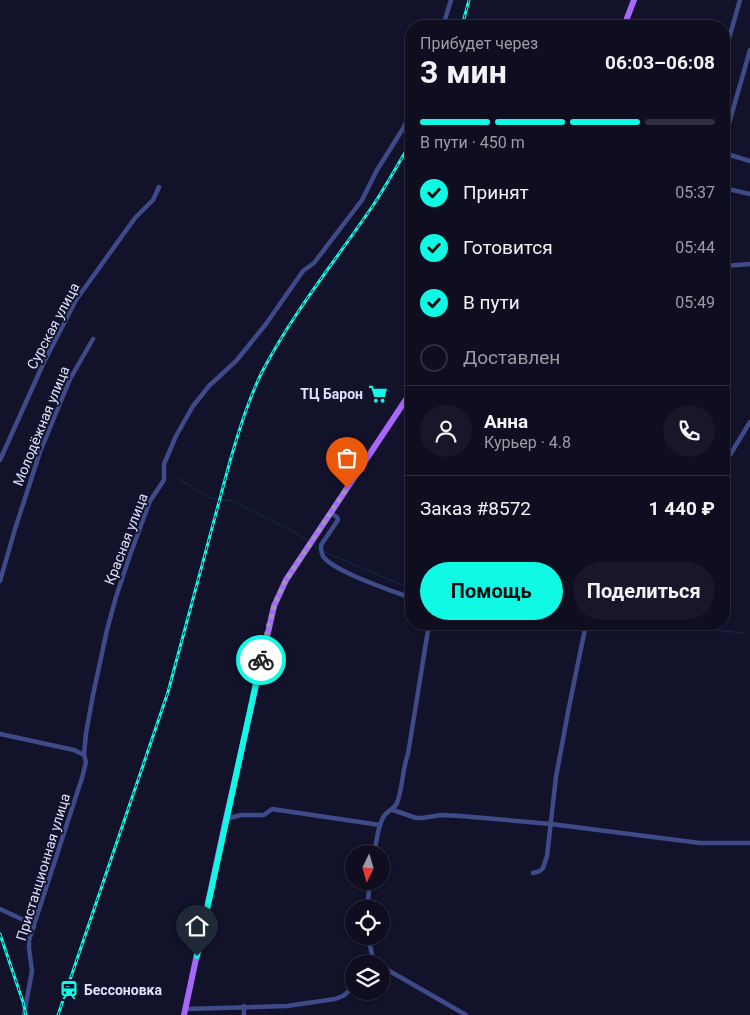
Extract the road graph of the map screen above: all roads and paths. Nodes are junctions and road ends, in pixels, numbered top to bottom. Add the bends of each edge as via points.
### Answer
1 (451, 0) edge
2 (634, 0) edge
3 (740, 0) edge
4 (445, 20) edge
5 (626, 20) edge
6 (730, 35) edge
7 (750, 50) edge
8 (730, 120) edge
9 (405, 125) edge
10 (730, 156) edge
11 (750, 161) edge
12 (159, 187) dead end
13 (730, 189) edge
14 (750, 194) edge
15 (750, 264) edge
16 (730, 266) edge
17 (93, 339) dead end
18 (405, 401) edge
19 (750, 422) edge
20 (730, 455) edge
21 (0, 460) edge
22 (331, 513) junction
23 (0, 581) edge
24 (405, 596) edge
25 (428, 630) edge
26 (585, 630) edge
27 (0, 734) edge
28 (84, 755) junction
29 (393, 810) junction
30 (226, 819) junction
31 (551, 824) junction
32 (380, 825) junction
33 (750, 843) edge
34 (376, 845) edge
35 (533, 873) dead end
36 (0, 909) edge
37 (34, 927) junction
38 (390, 971) edge
39 (345, 995) edge
40 (244, 1006) junction
41 (185, 1012) edge
42 (24, 1015) edge
43 (244, 1015) edge
44 (466, 1015) edge

1 - 4 street
2 - 5 main road
3 - 6 street
7 - 8 street
9 - 28 street, Красная улица via 362,200 314,262 303,271 236,361 208,386 176,436 164,464 164,480 150,501 116,597 93,695
10 - 11 street
12 - 21 street, Сурская улица via 153,200 135,218 76,300
13 - 14 street
15 - 16 street
17 - 23 street, Молодёжная улица via 70,380 40,452
18 - 22 main road
19 - 20 street
22 - 24 street via 338,520 322,545 322,556 342,570
22 - 30 main road via 286,580 274,606
25 - 29 street via 408,754 398,802
26 - 31 street via 559,759
27 - 28 street
28 - 37 street, Пристанционная улица via 86,762 82,778
29 - 31 street via 416,818 441,815
29 - 32 street via 386,813
30 - 32 street via 248,814 264,815 272,809
30 - 41 main road
31 - 33 street via 700,844
31 - 35 street via 546,862 540,871
32 - 34 street
36 - 37 street
37 - 42 street, Пристанционная улица via 29,944 32,971
38 - 44 street
39 - 40 street via 287,1006
40 - 41 street
40 - 43 street

